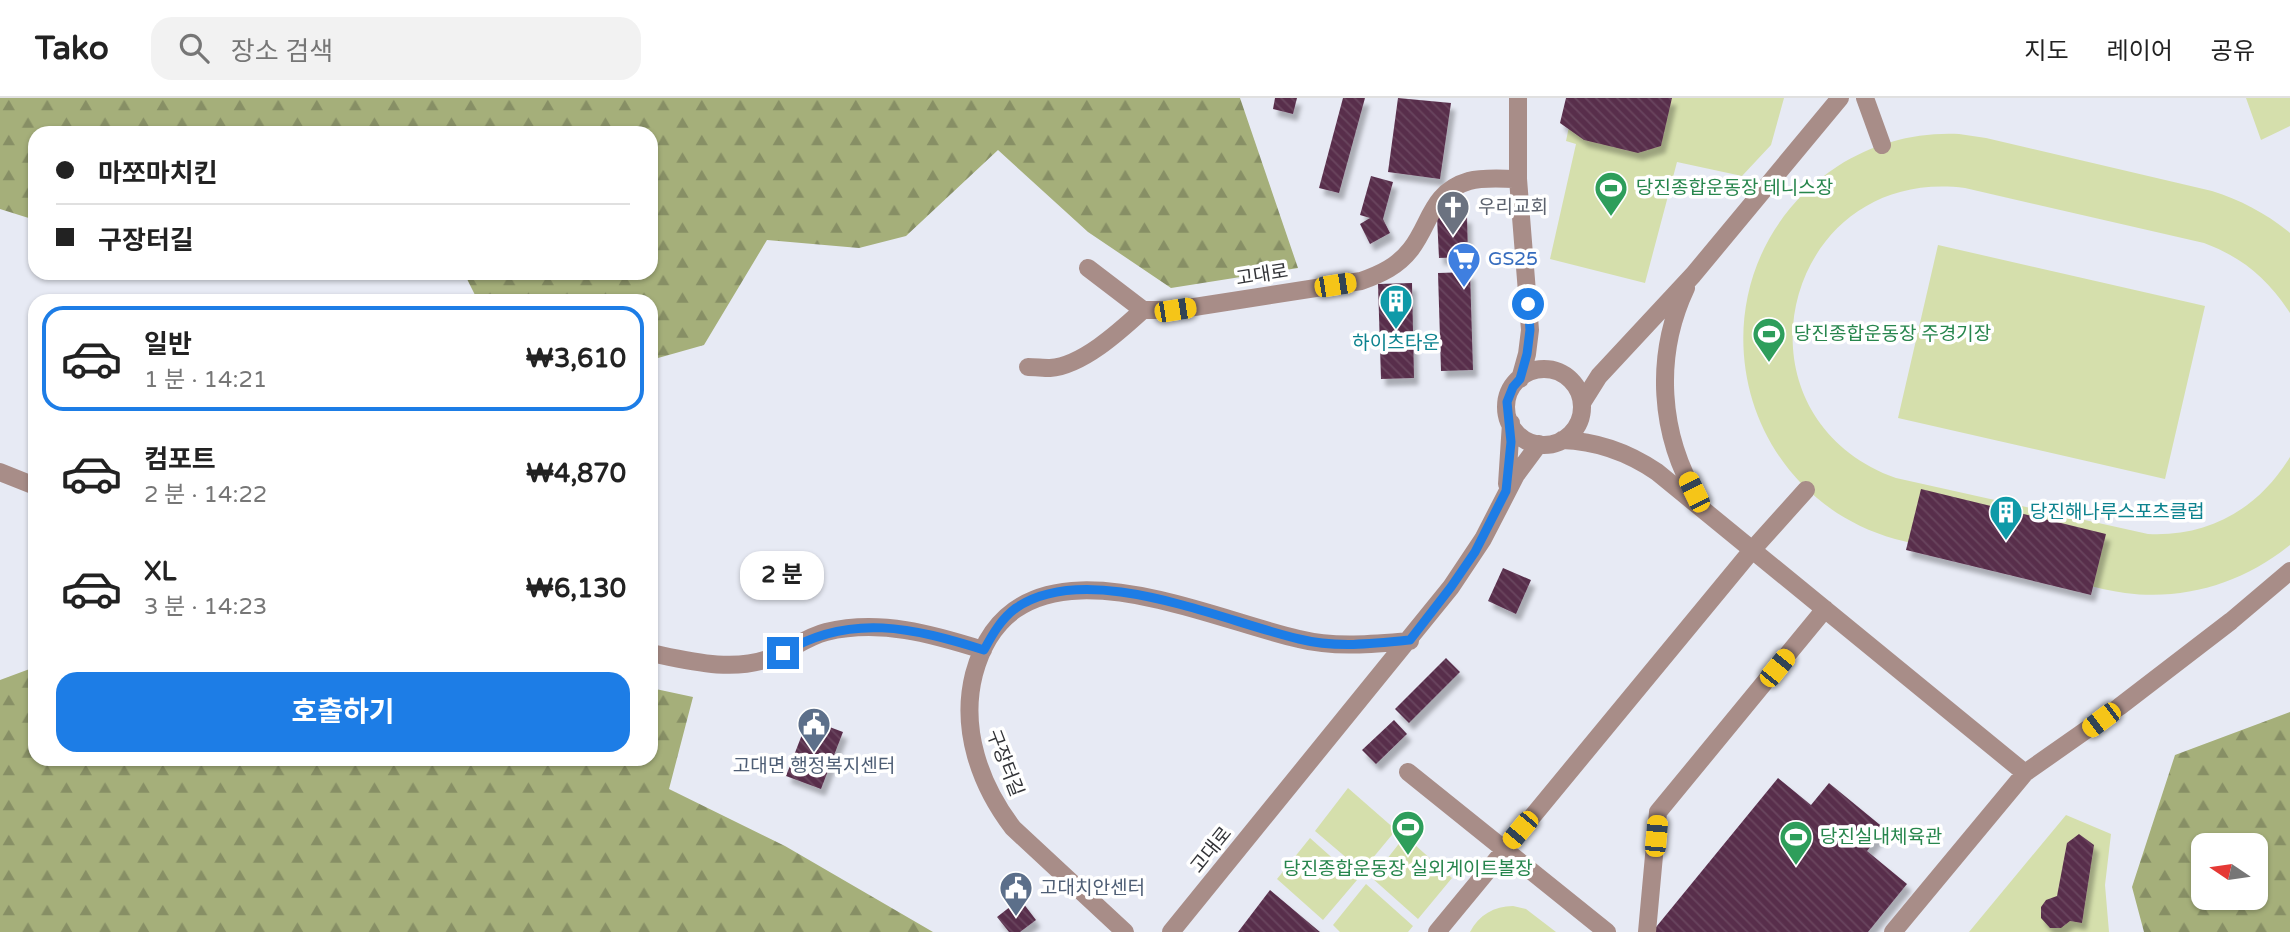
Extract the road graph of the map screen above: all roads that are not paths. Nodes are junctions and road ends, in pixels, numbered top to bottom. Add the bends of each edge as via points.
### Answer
1 (1518, 98) edge
2 (1840, 98) edge
3 (1865, 98) edge
4 (1882, 145) dead end
5 (1518, 179) junction
6 (1088, 268) dead end
7 (1693, 275) junction
8 (1143, 310) junction
9 (1530, 330) junction
10 (1611, 363) junction
11 (1028, 367) dead end
12 (1560, 374) junction
13 (1520, 379) junction
14 (1581, 411) junction
15 (1510, 423) junction
16 (1562, 440) junction
17 (1539, 444) junction
18 (1600, 445) junction
19 (0, 472) edge
20 (28, 483) edge
21 (1806, 490) dead end
22 (1506, 491) junction
23 (1704, 508) junction
24 (1753, 550) junction
25 (2290, 571) edge
26 (1825, 609) junction
27 (1410, 640) junction
28 (984, 650) junction
29 (658, 654) edge
30 (1408, 772) dead end
31 (2025, 773) junction
32 (1504, 849) junction
33 (1125, 932) edge
34 (1171, 932) edge
35 (1437, 932) edge
36 (1607, 932) edge
37 (1647, 932) edge
38 (1893, 932) edge

1 - 5 street
2 - 7 street
3 - 4 street
5 - 8 street, 고대로 via 1473,180 1446,193 1411,249 1372,278 1175,310
5 - 9 street
6 - 8 street
7 - 10 street
7 - 23 street via 1672,327 1664,378 1673,440
8 - 11 street via 1109,341 1073,360 1053,368
9 - 12 street via 1539,354
9 - 13 street
10 - 12 street via 1589,374
10 - 14 street
12 - 13 street via 1535,371
12 - 14 street via 1577,389
13 - 15 street via 1508,397
14 - 16 street via 1575,430
14 - 18 street via 1586,433
15 - 17 street via 1522,437
15 - 22 street
16 - 17 street
16 - 18 street
17 - 22 street, 고대로
18 - 23 street via 1648,466
19 - 20 street
21 - 24 street
22 - 27 street, 고대로 via 1475,552
23 - 24 street
24 - 26 street
24 - 32 street
25 - 31 street via 2083,734
26 - 31 street
26 - 37 street via 1658,812
27 - 28 street, 구장터길 via 1326,644 1134,595 1082,590 1040,597 1016,608
27 - 34 street, 고대로
28 - 29 street via 917,631 866,627 826,632 755,663 720,664
28 - 33 street, 구장터길 via 974,677 969,716 974,746 994,800 1023,839
30 - 32 street
31 - 38 street
32 - 35 street
32 - 36 street

